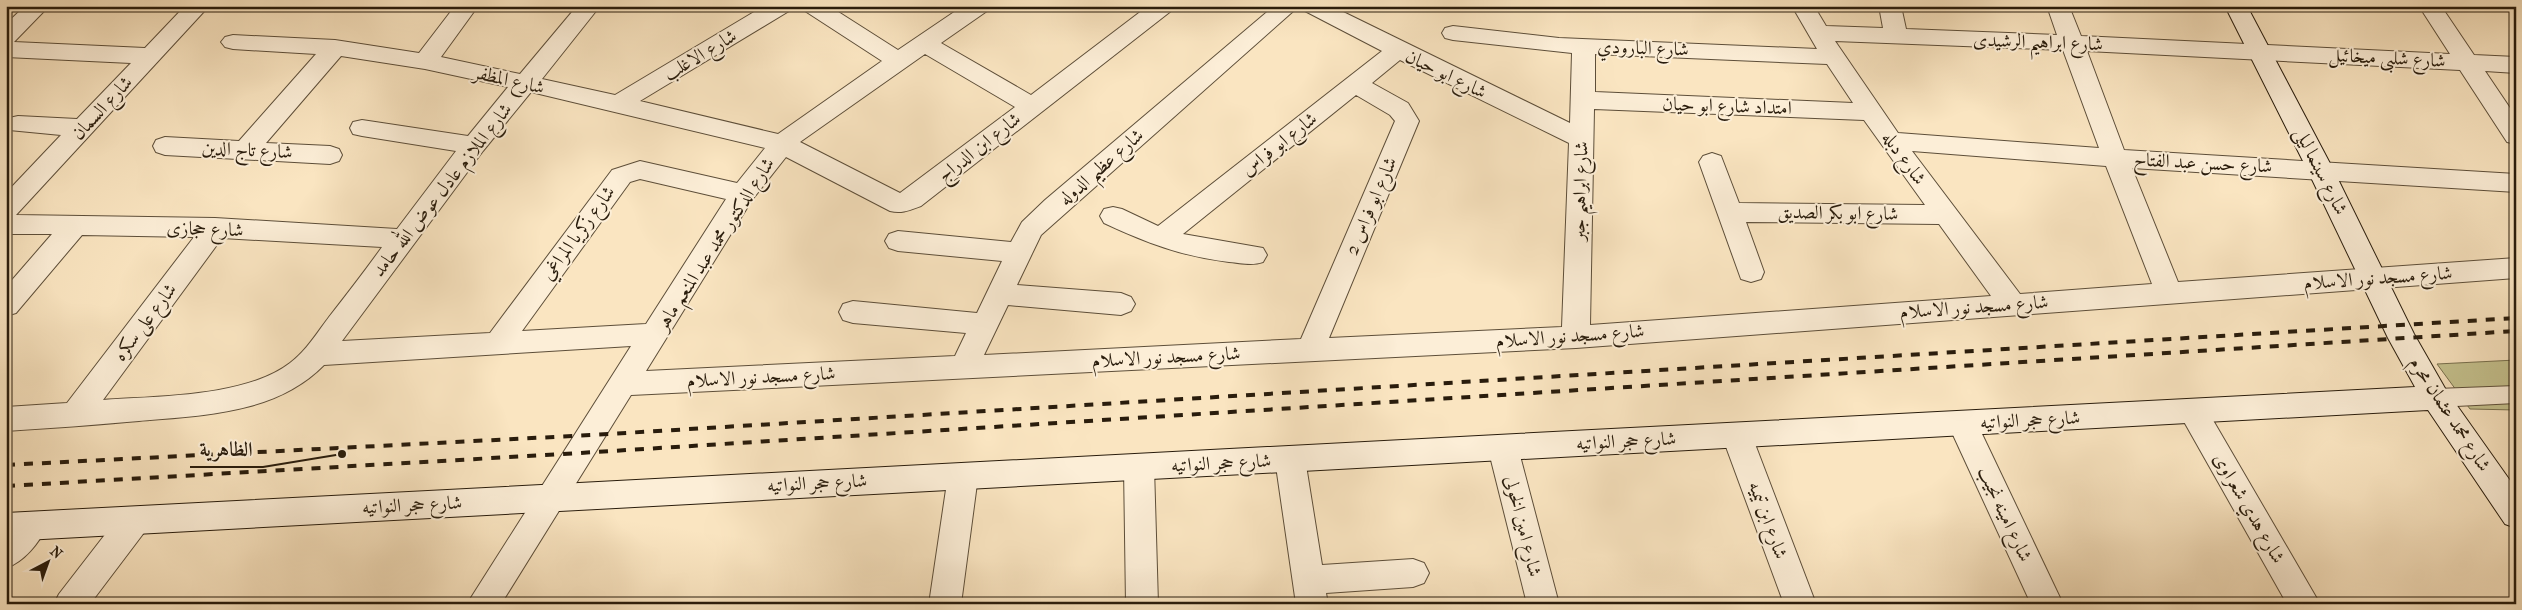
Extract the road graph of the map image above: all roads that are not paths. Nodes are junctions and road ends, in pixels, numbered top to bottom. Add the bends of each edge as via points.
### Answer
1 (38, 6) edge
2 (198, 6) edge
3 (468, 6) edge
4 (589, 6) edge
5 (781, 6) edge
6 (813, 6) edge
7 (978, 6) edge
8 (1163, 6) edge
9 (1288, 6) edge
10 (1313, 6) edge
11 (1803, 6) edge
12 (1890, 6) edge
13 (2058, 6) edge
14 (2236, 6) edge
15 (2430, 6) edge
16 (1818, 33) junction
17 (1453, 34) dead end
18 (6, 37) edge
19 (1896, 37) junction
20 (233, 42) dead end
21 (924, 43) junction
22 (2072, 44) junction
23 (1584, 46) junction
24 (335, 48) junction
25 (6, 49) edge
26 (1398, 50) junction
27 (2259, 51) junction
28 (150, 56) junction
29 (1834, 57) junction
30 (425, 61) junction
31 (898, 61) junction
32 (2467, 63) junction
33 (2516, 65) edge
34 (526, 84) junction
35 (1355, 84) junction
36 (1582, 100) junction
37 (618, 104) junction
38 (1031, 106) junction
39 (1872, 112) junction
40 (18, 124) dead end
41 (83, 128) junction
42 (362, 128) dead end
43 (2516, 136) edge
44 (1582, 139) junction
45 (1891, 141) junction
46 (782, 144) junction
47 (474, 145) junction
48 (165, 146) dead end
49 (246, 150) junction
50 (330, 155) dead end
51 (2115, 158) junction
52 (1712, 162) dead end
53 (2322, 171) junction
54 (2516, 183) edge
55 (743, 194) junction
56 (6, 209) edge
57 (1730, 212) junction
58 (1946, 215) junction
59 (1113, 216) dead end
60 (6, 224) edge
61 (74, 226) junction
62 (215, 228) junction
63 (404, 238) junction
64 (1160, 238) junction
65 (898, 241) dead end
66 (1018, 253) junction
67 (1254, 255) dead end
68 (2516, 268) edge
69 (1751, 272) dead end
70 (2374, 278) junction
71 (2169, 292) junction
72 (998, 294) junction
73 (1121, 304) dead end
74 (2012, 304) junction
75 (6, 306) edge
76 (853, 312) dead end
77 (984, 324) junction
78 (655, 334) junction
79 (1576, 337) junction
80 (2402, 338) joint
81 (498, 343) junction
82 (1310, 351) junction
83 (317, 354) junction
84 (964, 367) junction
85 (624, 384) junction
86 (2516, 394) edge
87 (2436, 398) junction
88 (2193, 411) junction
89 (75, 415) junction
90 (6, 419) edge
91 (1963, 424) junction
92 (1737, 436) junction
93 (1502, 448) junction
94 (1290, 459) junction
95 (1139, 467) junction
96 (963, 476) junction
97 (552, 497) junction
98 (2516, 515) edge
99 (135, 520) junction
100 (19, 526) edge
101 (6, 554) edge
102 (1413, 573) dead end
103 (1310, 592) edge
104 (70, 604) edge
105 (483, 604) edge
106 (945, 604) edge
107 (1142, 604) edge
108 (1543, 604) edge
109 (1800, 604) edge
110 (2047, 604) edge
111 (2304, 604) edge

1 - 18 street
2 - 28 street, شارع السمان
3 - 30 street
4 - 34 street, شارع الملازم عادل عوض الله حامد
5 - 37 street, شارع الاغلب
6 - 31 street
7 - 21 street, شارع الدكتور محمد عبد المنعم ماهر
8 - 38 street, شارع ابن الدراج
9 - 66 street, شارع عظيم الدوله via 1054,207 1031,229
10 - 26 street, شارع ابو حيان
11 - 16 street, شارع دبله
12 - 19 street
13 - 22 street
14 - 27 street, شارع سينما ليلى
15 - 32 street
16 - 19 street, شارع ابراهيم الرشيدى
16 - 29 street, شارع دبله
17 - 23 street, شارع البارودي
19 - 22 street, شارع ابراهيم الرشيدى
20 - 24 street, شارع المظفر
21 - 31 street, شارع الدكتور محمد عبد المنعم ماهر
21 - 38 street
22 - 27 street, شارع ابراهيم الرشيدى
22 - 51 street
23 - 29 street, شارع البارودي
23 - 36 street, شارع ابراهيم جبر
24 - 30 street, شارع المظفر
24 - 49 street
25 - 28 street
26 - 35 street, شارع ابو فراس
26 - 44 street, شارع ابو حيان
27 - 32 street, شارع شلبى ميخائيل
27 - 53 street, شارع سينما ليلى
28 - 41 street, شارع السمان
29 - 39 street, شارع دبله
30 - 34 street, شارع المظفر
31 - 46 street, شارع الدكتور محمد عبد المنعم ماهر
32 - 33 street, شارع شلبى ميخائيل
32 - 43 street
34 - 37 street, شارع المظفر
34 - 47 street, شارع الملازم عادل عوض الله حامد
35 - 64 street, شارع ابو فراس
35 - 82 street, شارع ابو فراس 2 via 1399,109 1407,121
36 - 39 street, امتداد شارع ابو حيان
36 - 44 street, شارع ابراهيم جبر
37 - 46 street, شارع المظفر
38 - 46 street, شارع ابن الدراج via 905,203 899,204
39 - 45 street, شارع دبله
40 - 41 street
41 - 56 street, شارع السمان
42 - 47 street
44 - 79 street, شارع ابراهيم جبر
45 - 51 street, شارع حسن عبد الفتاح
45 - 58 street, شارع دبله
46 - 55 street, شارع الدكتور محمد عبد المنعم ماهر
47 - 63 street, شارع الملازم عادل عوض الله حامد
48 - 49 street, شارع تاج الدين
49 - 50 street, شارع تاج الدين
51 - 53 street, شارع حسن عبد الفتاح
51 - 71 street
52 - 57 street
53 - 54 street, شارع حسن عبد الفتاح
53 - 70 street, شارع سينما ليلى
55 - 78 street, شارع الدكتور محمد عبد المنعم ماهر
55 - 81 street, شارع زكريا المراغي via 640,170 621,176
57 - 58 street, شارع ابو بكر الصديق
57 - 69 street
58 - 74 street, شارع دبله
59 - 64 street
60 - 61 street, شارع حجازى
61 - 62 street, شارع حجازى
61 - 75 street
62 - 63 street, شارع حجازى
62 - 89 street, شارع على سكره
63 - 83 street, شارع الملازم عادل عوض الله حامد
64 - 67 street
65 - 66 street
66 - 72 street, شارع عظيم الدوله
68 - 70 street, شارع مسجد نور الاسلام
70 - 71 street, شارع مسجد نور الاسلام
70 - 80 street, شارع سينما ليلى
71 - 74 street, شارع مسجد نور الاسلام
72 - 73 street
72 - 77 street, شارع عظيم الدوله
74 - 79 street, شارع مسجد نور الاسلام
76 - 77 street
77 - 84 street, شارع عظيم الدوله
78 - 81 street
78 - 85 street, شارع الدكتور محمد عبد المنعم ماهر
79 - 82 street, شارع مسجد نور الاسلام
80 - 87 street, شارع محمد عثمان محرم
81 - 83 street
82 - 84 street, شارع مسجد نور الاسلام
83 - 89 street, شارع الملازم عادل عوض الله حامد via 300,372 287,379 232,399
84 - 85 street, شارع مسجد نور الاسلام
85 - 97 street, شارع الدكتور محمد عبد المنعم ماهر
86 - 87 lane
87 - 88 street, شارع حجر النواتيه
87 - 98 street, شارع محمد عثمان محرم
88 - 91 street, شارع حجر النواتيه
88 - 111 street, شارع هدي شعراوى
89 - 90 street, شارع الملازم عادل عوض الله حامد
91 - 92 street, شارع حجر النواتيه
91 - 110 street, شارع امينه نجيب
92 - 93 street, شارع حجر النواتيه
92 - 109 street, شارع ابن تيميه
93 - 94 street, شارع حجر النواتيه
93 - 108 street, شارع امين الخولى
94 - 95 street, شارع حجر النواتيه
94 - 103 street
95 - 96 street, شارع حجر النواتيه
95 - 107 street
96 - 97 street, شارع حجر النواتيه
96 - 106 street
97 - 99 street, شارع حجر النواتيه
97 - 105 street, شارع الدكتور محمد عبد المنعم ماهر
99 - 100 street, شارع حجر النواتيه
99 - 104 street
100 - 101 street
102 - 103 street

